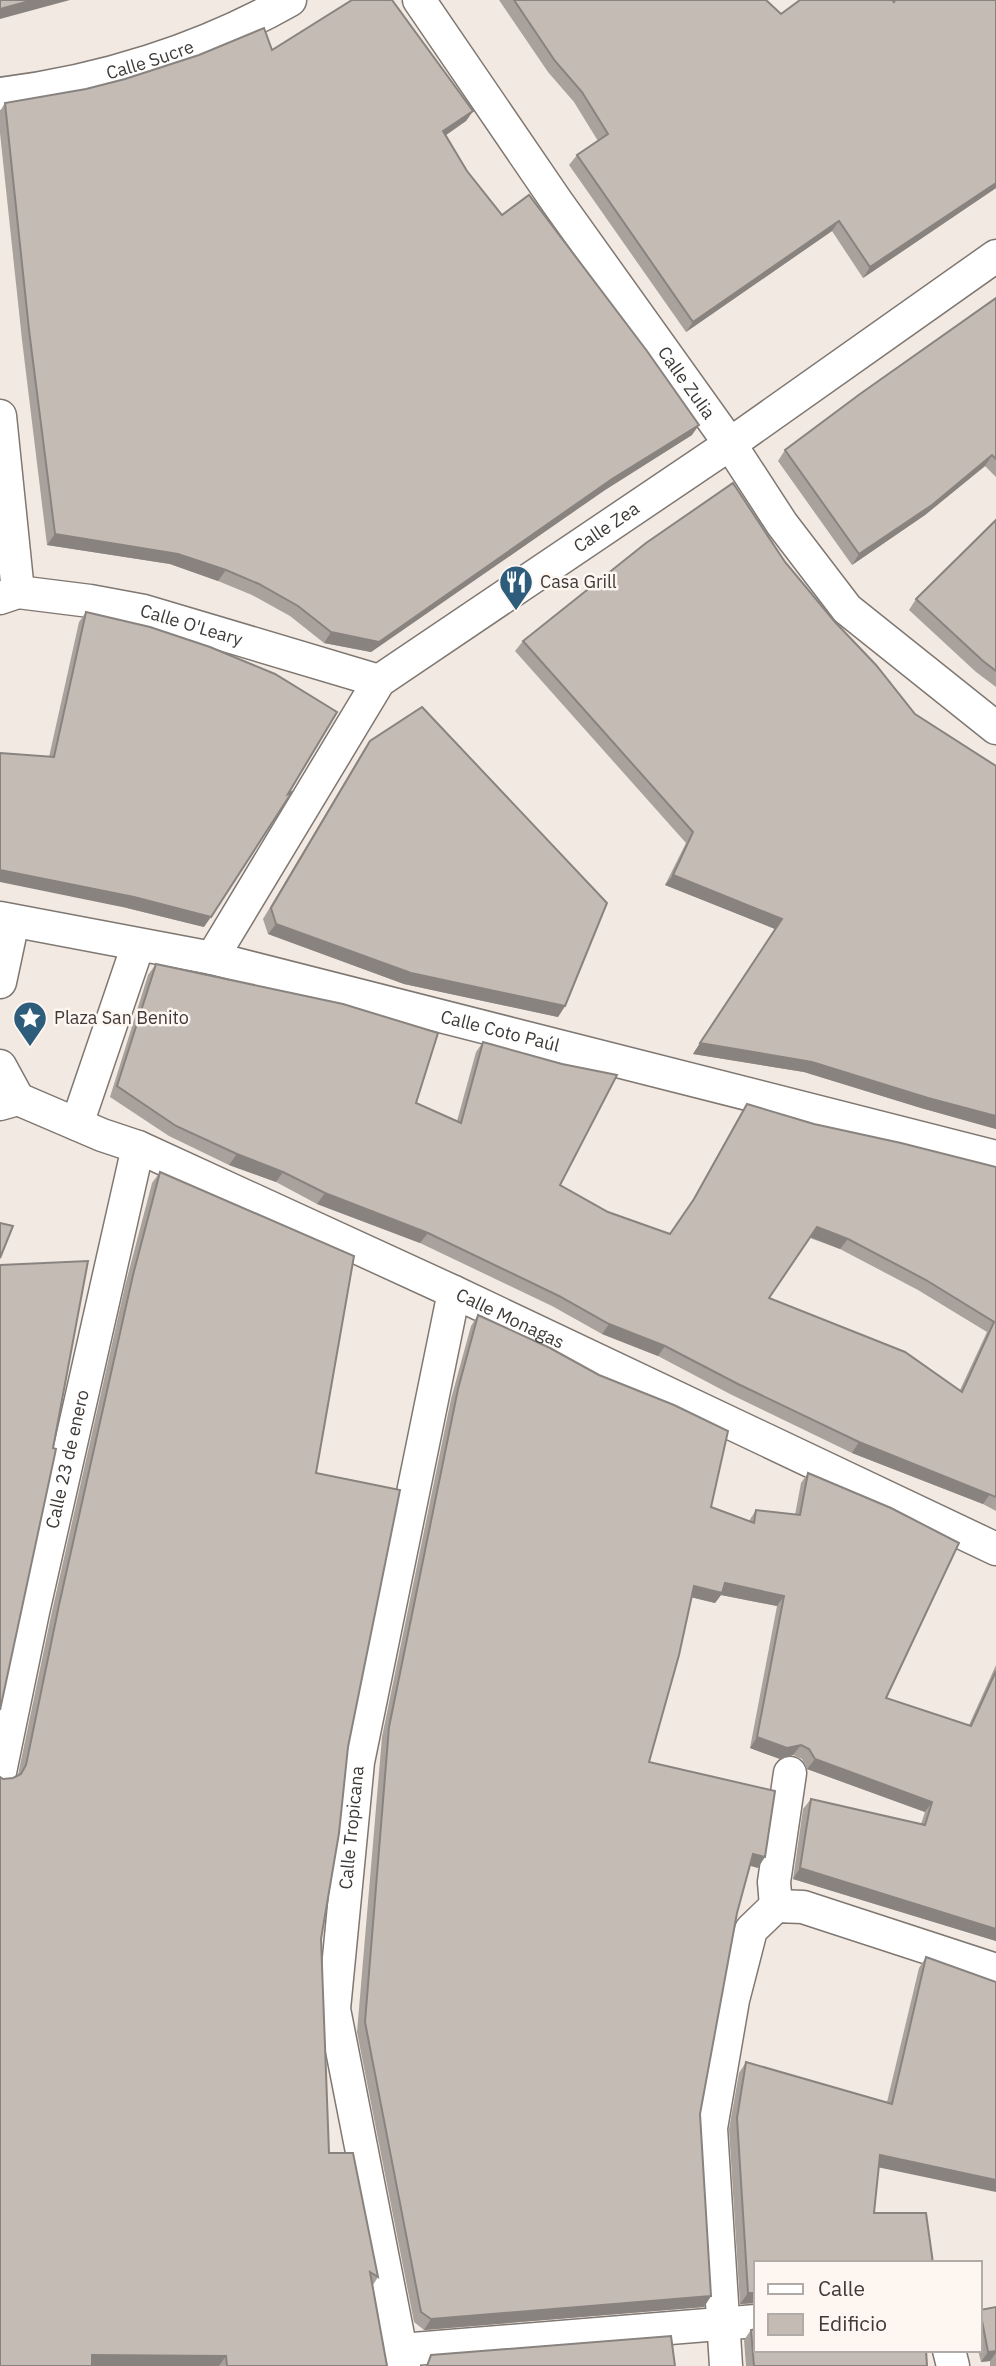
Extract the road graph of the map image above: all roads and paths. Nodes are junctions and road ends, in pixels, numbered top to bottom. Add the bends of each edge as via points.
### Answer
1 (290, 0) edge
2 (419, 0) edge
3 (0, 94) edge
4 (996, 256) edge
5 (0, 416) edge
6 (730, 444) junction
7 (9, 595) edge
8 (379, 681) junction
9 (996, 728) edge
10 (6, 919) edge
11 (138, 945) junction
12 (212, 958) junction
13 (0, 982) edge
14 (0, 1066) edge
15 (9, 1102) edge
16 (78, 1124) junction
17 (138, 1147) junction
18 (996, 1157) edge
19 (454, 1292) junction
20 (996, 1549) edge
21 (0, 1772) edge
22 (790, 1773) dead end
23 (776, 1906) junction
24 (996, 1970) edge
25 (754, 2321) edge
26 (723, 2324) junction
27 (403, 2358) edge
28 (726, 2366) edge

1 - 3 street, Calle Sucre via 180,50 71,82
2 - 6 street, Calle Zulia
4 - 6 street, Calle Zea
5 - 7 street
6 - 8 street, Calle Zea
6 - 9 street, Calle Zulia via 782,524 847,609
7 - 8 street, Calle O'Leary via 90,601 144,611
8 - 12 street, Calle Zea
10 - 11 street, Calle Coto Paúl
10 - 13 street
11 - 12 street, Calle Coto Paúl
11 - 16 street
12 - 18 street, Calle Coto Paúl
14 - 15 street, Calle Monagas
15 - 16 street, Calle Monagas
16 - 17 street, Calle Monagas
17 - 19 street, Calle Monagas
17 - 21 street, Calle 23 de enero
19 - 20 street, Calle Monagas
19 - 27 street, Calle Tropicana via 358,1762 334,2009
22 - 23 street via 774,1882
23 - 24 street via 803,1908
23 - 26 street via 751,1930 733,2000 711,2128
25 - 26 street
26 - 27 street
26 - 28 street

